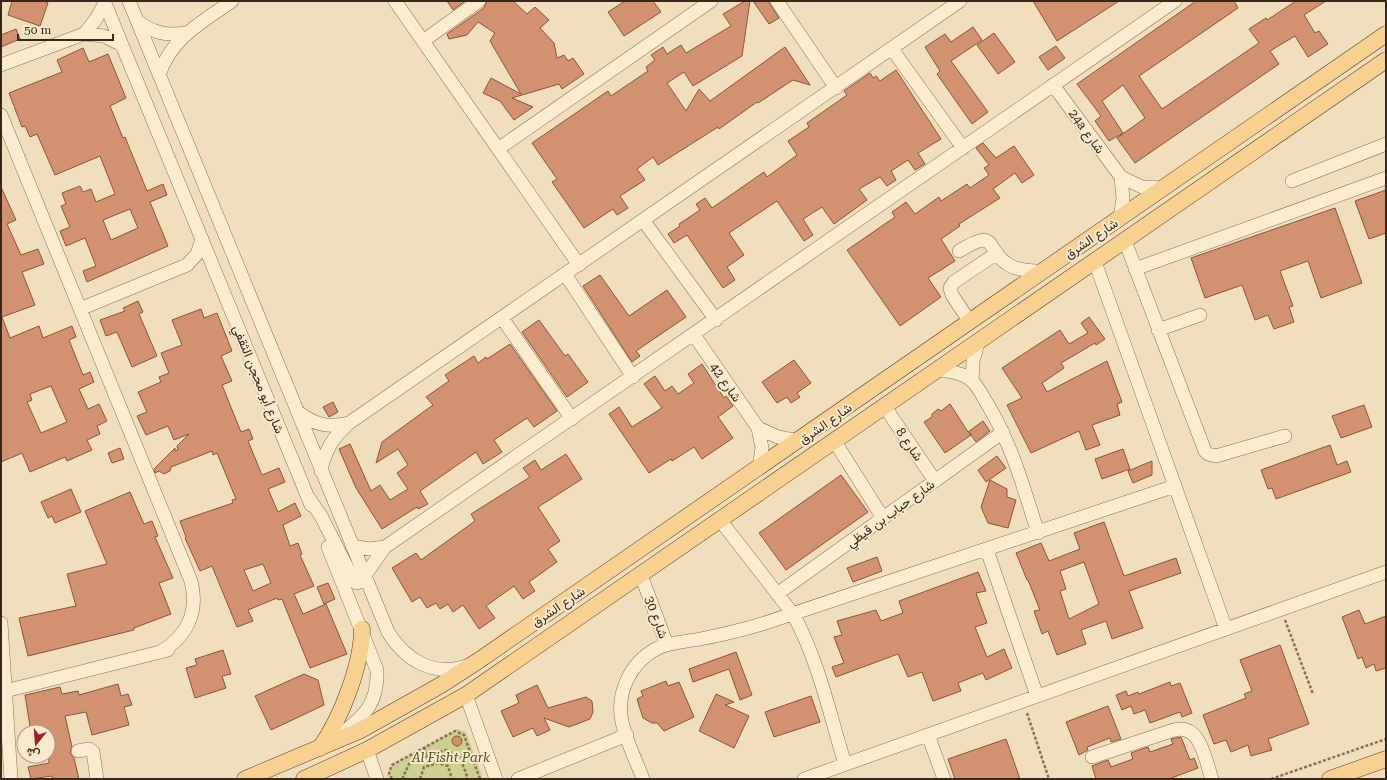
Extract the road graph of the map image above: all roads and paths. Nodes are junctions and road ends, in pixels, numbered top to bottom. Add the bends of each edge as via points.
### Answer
1 (128, 1) edge
2 (232, 1) edge
3 (395, 1) edge
4 (479, 1) edge
5 (711, 1) edge
6 (777, 1) edge
7 (1175, 1) edge
8 (105, 2) edge
9 (956, 2) edge
10 (137, 21) junction
11 (186, 33) junction
12 (84, 34) junction
13 (1386, 34) edge
14 (422, 40) junction
15 (122, 45) junction
16 (892, 49) junction
17 (1386, 60) edge
18 (1, 65) edge
19 (159, 75) junction
20 (1054, 85) junction
21 (836, 88) junction
22 (1, 115) edge
23 (1386, 144) edge
24 (963, 148) junction
25 (498, 149) junction
26 (1121, 177) junction
27 (1386, 178) edge
28 (1292, 180) dead end
29 (1164, 188) junction
30 (1120, 219) junction
31 (643, 220) junction
32 (202, 239) junction
33 (1124, 242) junction
34 (959, 251) dead end
35 (997, 253) junction
36 (1095, 262) junction
37 (187, 265) junction
38 (579, 265) junction
39 (1135, 269) junction
40 (1045, 270) junction
41 (565, 274) junction
42 (217, 277) junction
43 (1040, 300) junction
44 (80, 309) junction
45 (1200, 315) dead end
46 (502, 318) junction
47 (716, 320) junction
48 (970, 322) junction
49 (1158, 330) junction
50 (694, 335) junction
51 (978, 343) junction
52 (939, 370) junction
53 (632, 377) junction
54 (972, 381) junction
55 (885, 407) junction
56 (297, 410) junction
57 (572, 419) junction
58 (348, 423) junction
59 (758, 428) junction
60 (1003, 432) junction
61 (1285, 436) dead end
62 (799, 441) junction
63 (834, 442) junction
64 (759, 468) junction
65 (321, 471) junction
66 (935, 481) junction
67 (1175, 486) junction
68 (308, 497) junction
69 (688, 517) junction
70 (884, 518) junction
71 (720, 520) junction
72 (1038, 533) junction
73 (352, 546) junction
74 (385, 547) junction
75 (987, 550) junction
76 (645, 572) junction
77 (1386, 572) edge
78 (365, 576) junction
79 (777, 594) junction
80 (1281, 610) junction
81 (793, 614) junction
82 (1, 623) edge
83 (362, 629) junction
84 (1226, 629) junction
85 (667, 645) junction
86 (478, 661) junction
87 (5, 691) junction
88 (1313, 694) dead end
89 (466, 695) junction
90 (1037, 696) junction
91 (1023, 701) junction
92 (627, 735) junction
93 (928, 735) junction
94 (1386, 739) edge
95 (324, 746) junction
96 (424, 747) junction
97 (367, 750) junction
98 (78, 752) dead end
99 (428, 756) junction
100 (1092, 757) dead end
101 (1386, 759) edge
102 (846, 764) junction
103 (431, 765) junction
104 (1275, 778) edge
105 (11, 779) edge
106 (97, 779) edge
107 (245, 779) edge
108 (304, 779) edge
109 (377, 779) edge
110 (392, 779) edge
111 (404, 779) edge
112 (420, 779) edge
113 (452, 779) edge
114 (468, 779) edge
115 (480, 779) edge
116 (496, 779) edge
117 (518, 779) edge
118 (643, 779) edge
119 (804, 779) edge
120 (944, 779) edge
121 (1049, 779) edge
122 (1212, 779) edge
123 (1271, 779) edge
124 (1330, 779) edge

1 - 10 street, شارع أبو محجن الثقفي
2 - 11 street
3 - 14 street
4 - 14 street
5 - 25 street
6 - 21 street
7 - 20 street
8 - 12 street
8 - 15 street, شارع أبو محجن الثقفي
9 - 16 street
10 - 11 street via 160,34
10 - 19 street, شارع أبو محجن الثقفي
11 - 19 street via 169,51
12 - 15 street via 104,36
12 - 18 street
13 - 29 main road, شارع الشرق
14 - 25 street
15 - 32 street, شارع أبو محجن الثقفي
16 - 21 street
16 - 24 street
17 - 33 main road, شارع الشرق
19 - 56 street, شارع أبو محجن الثقفي
20 - 24 street
20 - 26 street, 24a شارع
21 - 31 street
22 - 44 street
23 - 28 street
24 - 47 street
25 - 38 street
26 - 29 street via 1142,186
26 - 30 street via 1123,198
27 - 39 street
29 - 30 main road, شارع الشرق
30 - 40 main road, شارع الشرق
31 - 38 street
31 - 47 street
32 - 37 street via 197,254
32 - 42 street, شارع أبو محجن الثقفي
33 - 36 main road, شارع الشرق
33 - 39 street
34 - 35 street via 980,240 989,242
35 - 40 street via 1013,267
35 - 48 street via 954,282 950,288
36 - 43 main road, شارع الشرق
36 - 67 street
37 - 42 street via 203,268
37 - 44 street
38 - 41 street
39 - 49 street
40 - 43 main road via 1027,291 1032,300
40 - 48 main road, شارع الشرق
41 - 46 street
41 - 53 street
42 - 68 street, شارع أبو محجن الثقفي
43 - 51 main road, شارع الشرق
44 - 87 street via 191,581 198,591 201,615 198,627 182,645
45 - 49 street
46 - 57 street
46 - 58 street
47 - 50 street
48 - 62 main road, شارع الشرق
49 - 61 street via 1203,448 1208,454 1216,456
50 - 53 street
50 - 59 street, شارع 42
51 - 52 main road, شارع الشرق
51 - 54 street
52 - 54 street via 956,373
52 - 55 main road, شارع الشرق
53 - 57 street
54 - 60 street
55 - 63 main road, شارع الشرق
55 - 66 street, شارع 8
56 - 58 street via 307,420 320,425 335,427
56 - 65 street, شارع أبو محجن الثقفي
57 - 74 street
58 - 65 street via 330,444
59 - 62 street via 778,437
59 - 64 street, شارع 42 via 762,448
60 - 66 street, شارع حباب بن قيظي
60 - 72 street via 1018,469
62 - 64 main road, شارع الشرق
63 - 70 street
63 - 71 main road, شارع الشرق
64 - 69 main road, شارع الشرق
65 - 73 street, شارع أبو محجن الثقفي
66 - 70 street, شارع حباب بن قيظي
67 - 72 street
67 - 84 street
68 - 78 street via 321,516 354,581 359,582
68 - 83 street, شارع أبو محجن الثقفي
69 - 76 main road via 693,524 691,533
69 - 86 main road, شارع الشرق
70 - 79 street, شارع حباب بن قيظي
71 - 76 main road, شارع الشرق
71 - 79 street
72 - 75 street
73 - 74 street via 369,549
73 - 78 street, شارع أبو محجن الثقفي
74 - 78 street
75 - 81 street
75 - 90 street
76 - 85 street, شارع 30
76 - 89 main road, شارع الشرق
77 - 80 street
78 - 86 street, شارع أبو محجن الثقفي via 388,632 397,647 411,659 427,666 444,669 462,668
79 - 81 street
80 - 84 street
80 - 88 path
81 - 85 street via 731,633
81 - 102 street via 806,640
82 - 87 street
83 - 95 main road via 357,664
83 - 95 street, شارع أبو محجن الثقفي via 377,670 374,700 366,713
84 - 90 street
85 - 92 street, شارع 30 via 646,656 633,668 626,681 620,708
86 - 95 main road, شارع الشرق via 359,731
87 - 105 street
89 - 97 main road, شارع الشرق
89 - 116 street
90 - 91 street
91 - 93 street
91 - 121 path
92 - 117 street
92 - 118 street, شارع 30
93 - 102 street
93 - 120 street
94 - 104 path
95 - 107 main road, شارع الشرق
96 - 99 path
96 - 110 path via 392,765 389,773
96 - 115 path via 455,731 464,735
97 - 108 main road, شارع الشرق
97 - 109 street
98 - 106 street via 89,749 93,752
99 - 103 path
99 - 111 path via 410,762
99 - 114 path via 446,750 460,757
100 - 122 street via 1174,730 1186,729 1196,736
101 - 124 main road
102 - 119 street
103 - 112 path via 424,767
103 - 113 path via 438,763 448,766
104 - 123 path

